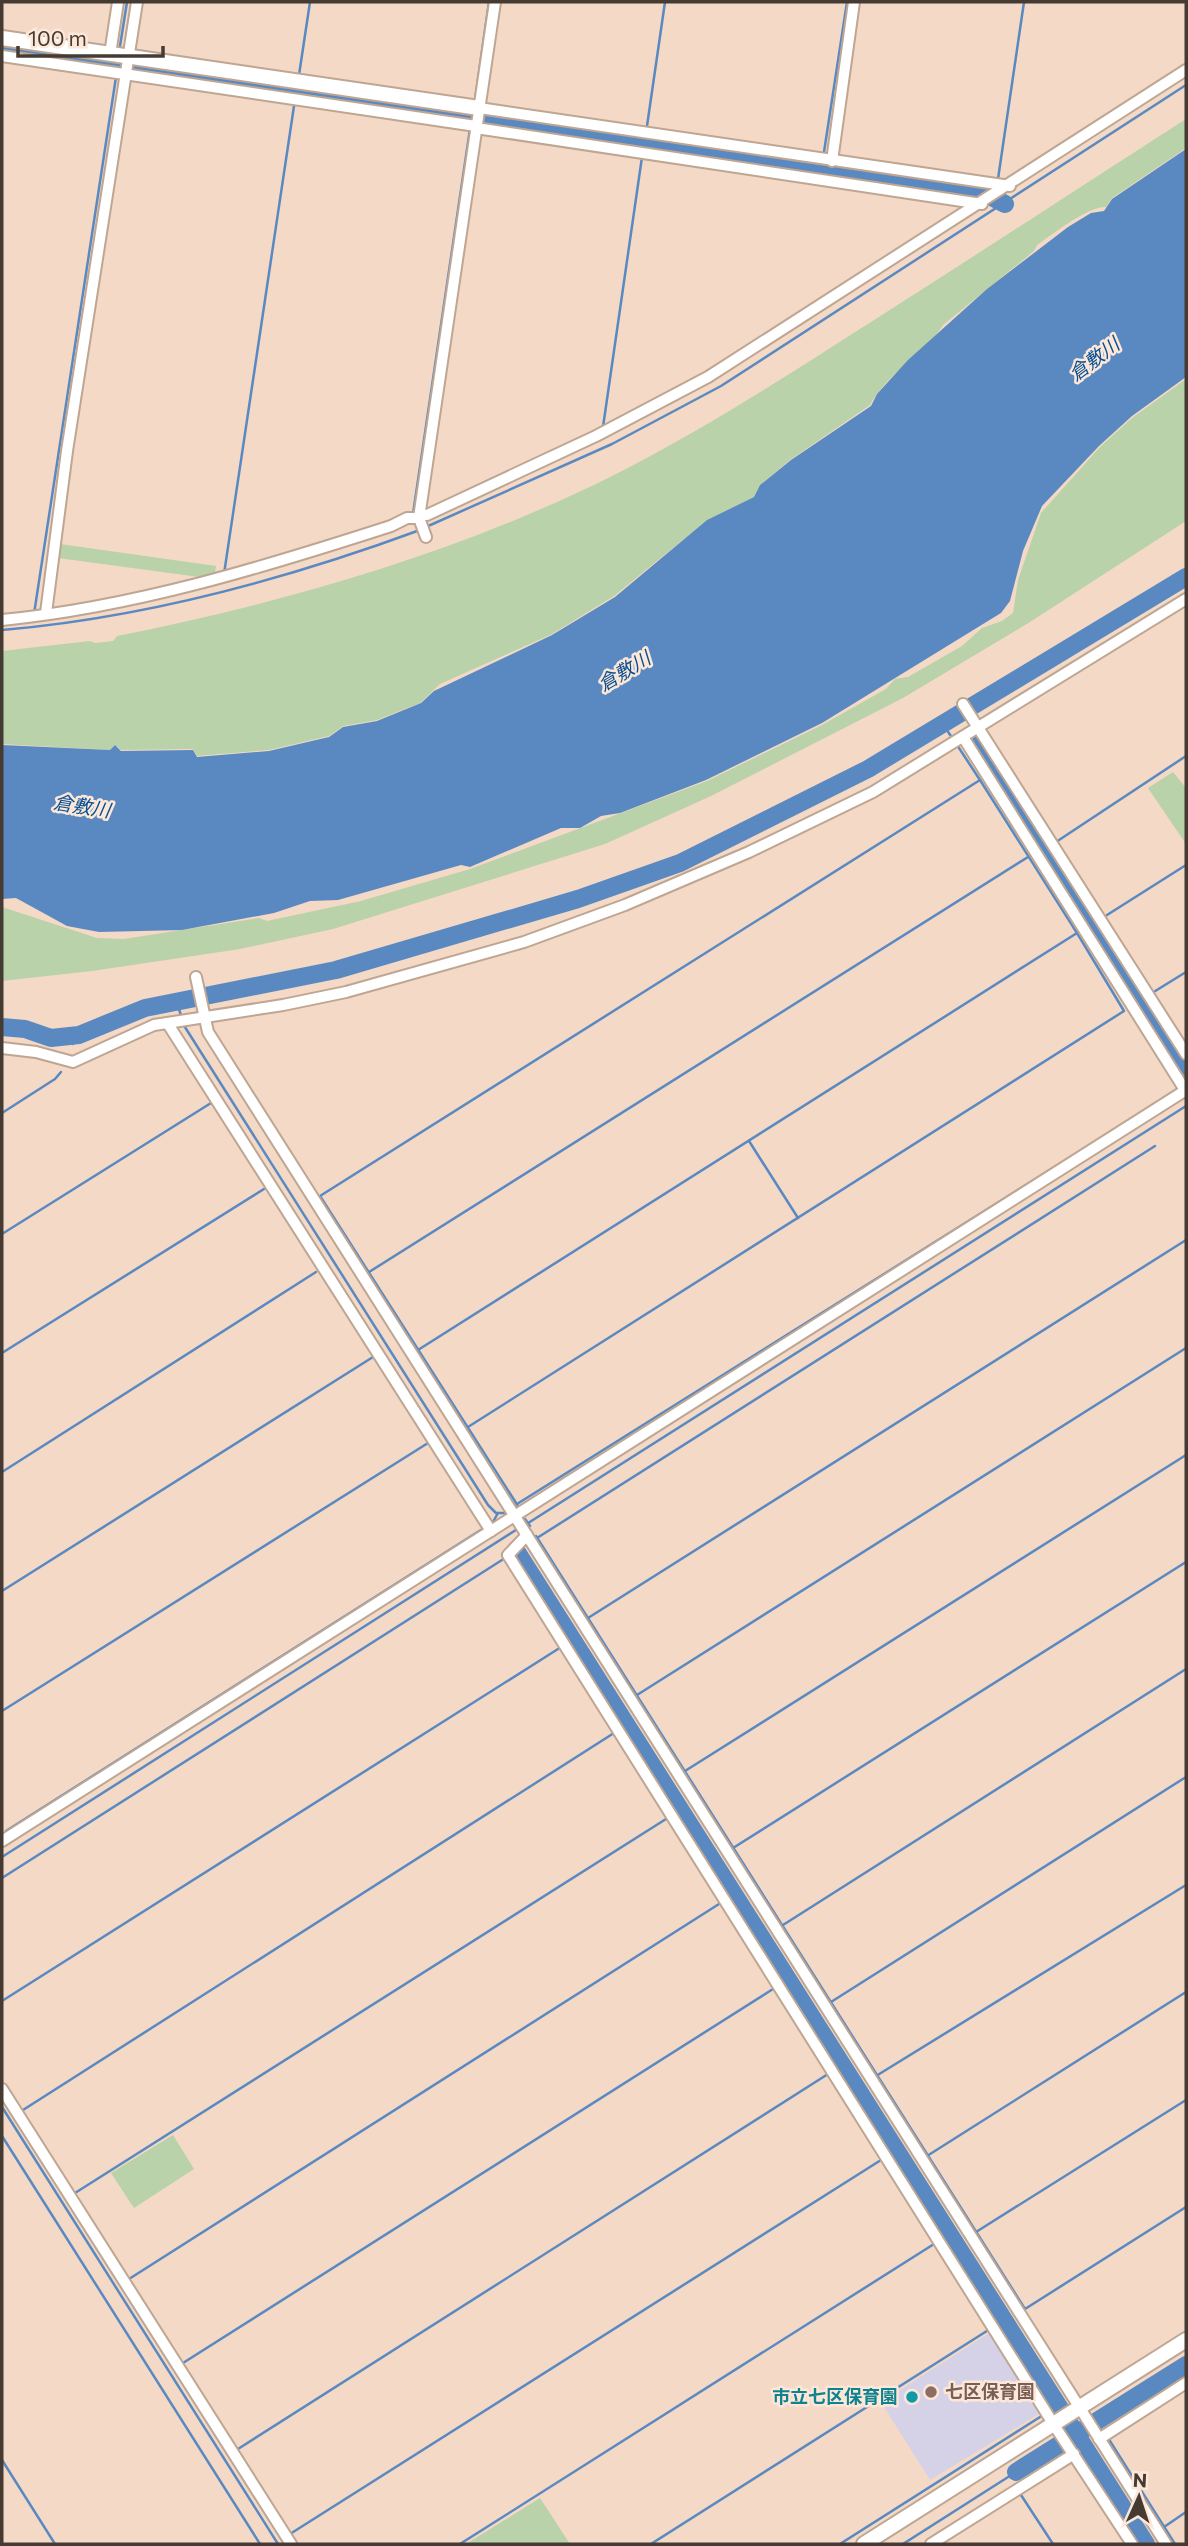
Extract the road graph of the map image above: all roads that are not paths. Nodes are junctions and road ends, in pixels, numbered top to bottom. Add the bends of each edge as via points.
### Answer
1 (118, 2) edge
2 (137, 2) edge
3 (495, 2) edge
4 (854, 2) edge
5 (2, 38) edge
6 (110, 54) junction
7 (2, 56) edge
8 (125, 69) junction
9 (1186, 70) edge
10 (304, 93) junction
11 (475, 122) junction
12 (651, 145) junction
13 (829, 169) junction
14 (1010, 186) junction
15 (985, 202) junction
16 (419, 523) junction
17 (1186, 599) edge
18 (38, 616) junction
19 (2, 620) edge
20 (964, 704) dead end
21 (976, 722) junction
22 (957, 739) junction
23 (198, 982) dead end
24 (204, 1015) junction
25 (177, 1022) junction
26 (2, 1048) edge
27 (1186, 1054) edge
28 (1186, 1090) edge
29 (521, 1526) junction
30 (491, 1531) junction
31 (2, 1841) edge
32 (2, 2089) edge
33 (1186, 2340) edge
34 (1186, 2383) edge
35 (1080, 2411) junction
36 (1058, 2428) junction
37 (1097, 2436) junction
38 (1072, 2451) junction
39 (291, 2544) edge
40 (864, 2544) edge
41 (931, 2544) edge
42 (1132, 2544) edge
43 (1166, 2544) edge

1 - 6 street
2 - 8 street
3 - 11 street
4 - 13 street
5 - 6 street
6 - 8 street
7 - 8 street
8 - 10 street
8 - 18 street
9 - 14 street
10 - 11 street
10 - 11 street
11 - 12 street
11 - 12 street
11 - 16 street
12 - 13 street
12 - 13 street
13 - 14 street
13 - 15 street
14 - 15 street
15 - 16 street via 708,377 596,436 426,515
16 - 18 street via 225,579
17 - 21 street
18 - 19 street
20 - 21 street
21 - 22 street
21 - 27 street
22 - 24 street via 873,792 625,905 524,942 383,982 283,1005
22 - 28 street
23 - 24 street
24 - 25 street
24 - 29 street via 208,1032
25 - 26 street via 134,1034 73,1062
25 - 30 street
28 - 29 street
29 - 30 street
29 - 35 street
29 - 36 street via 508,1555
30 - 31 street
32 - 39 street
33 - 35 street
34 - 37 street
35 - 36 street
35 - 37 street
36 - 38 street
36 - 40 street
37 - 43 street
38 - 41 street
38 - 42 street

